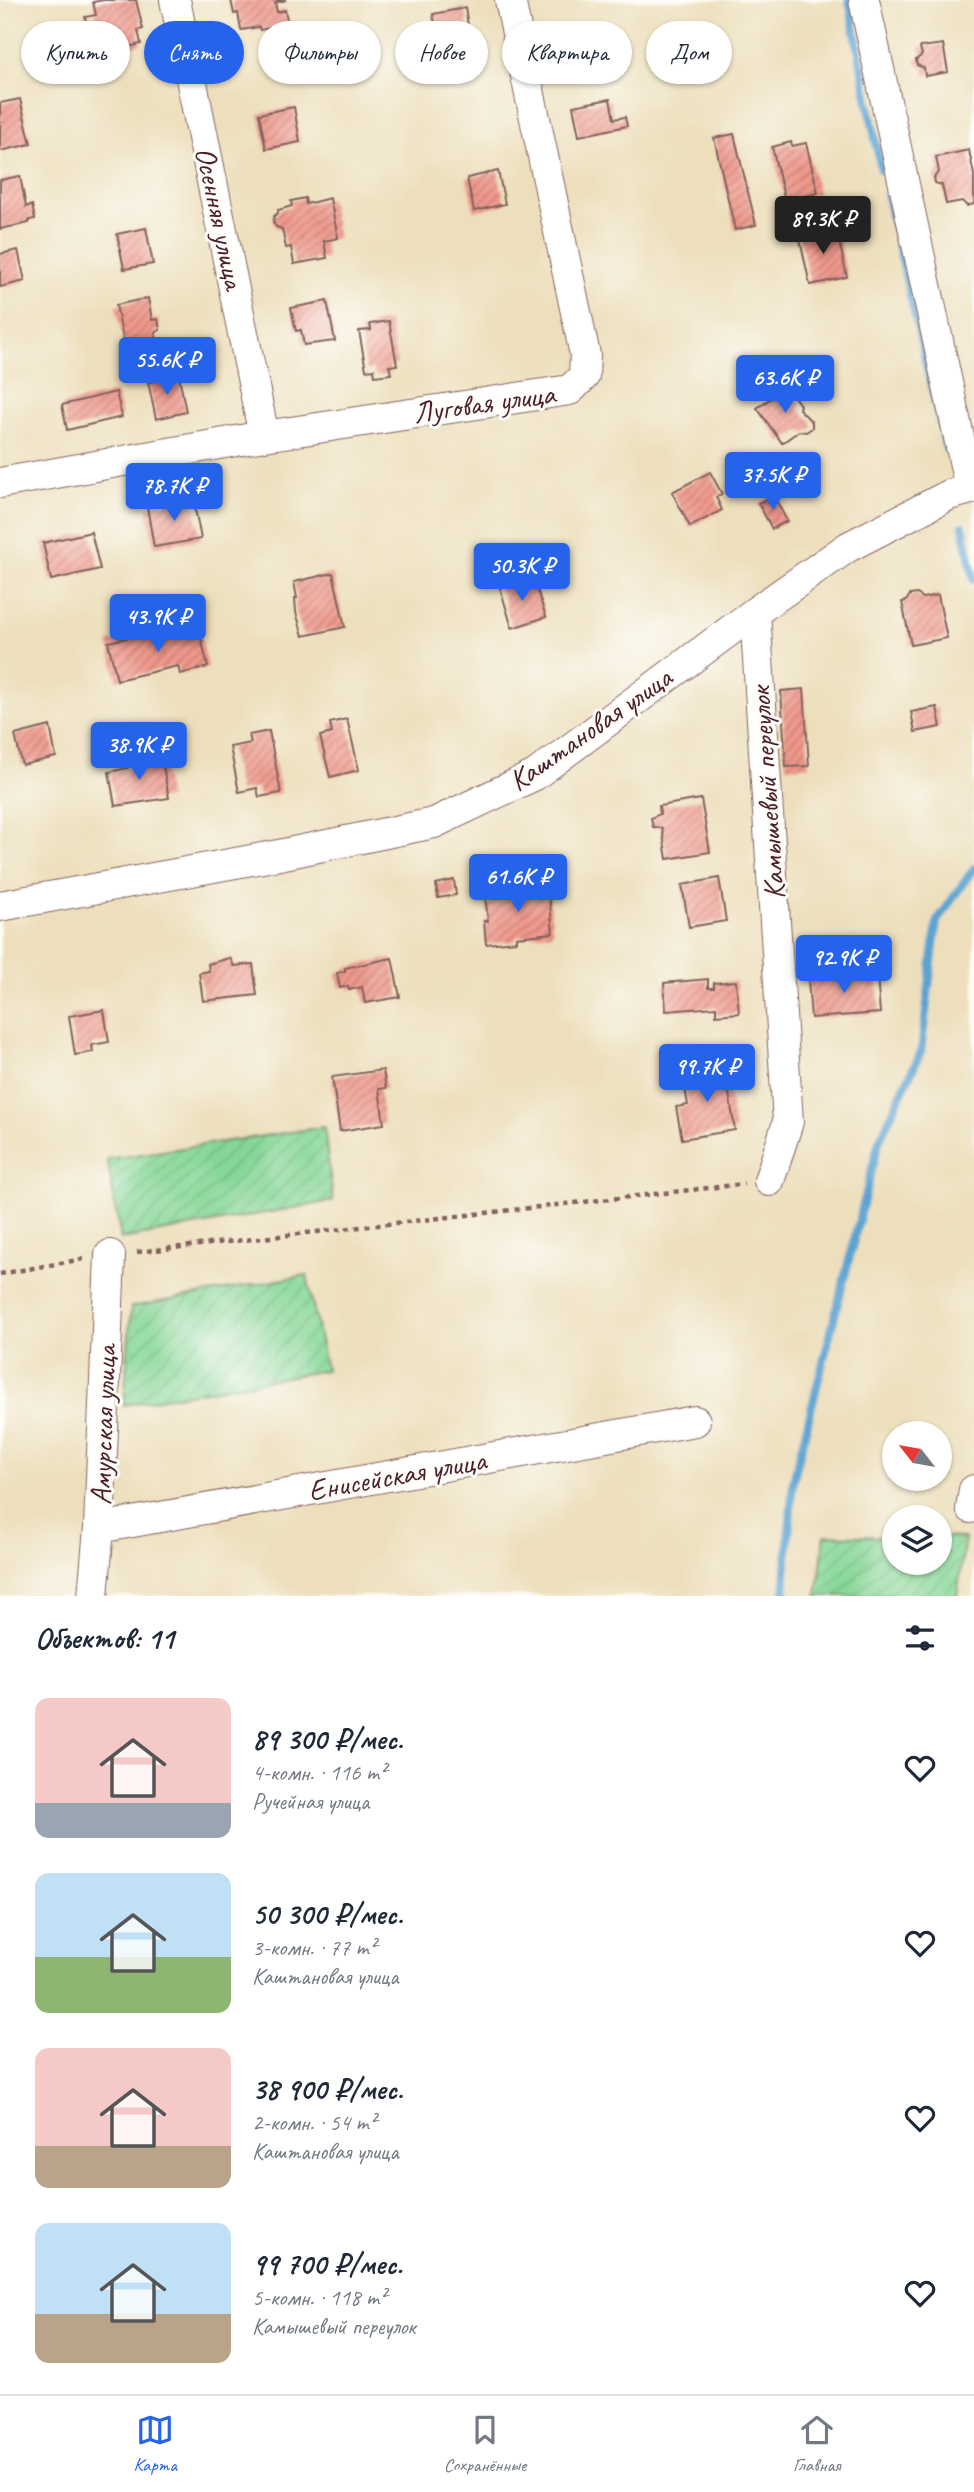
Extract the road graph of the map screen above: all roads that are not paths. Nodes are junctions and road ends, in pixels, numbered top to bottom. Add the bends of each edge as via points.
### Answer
1 (175, 0) edge
2 (510, 0) edge
3 (864, 0) edge
4 (264, 436) junction
5 (0, 482) edge
6 (972, 488) edge
7 (755, 612) junction
8 (0, 906) edge
9 (769, 1181) road end
10 (110, 1255) road end
11 (695, 1421) dead end
12 (99, 1528) junction
13 (93, 1596) edge

1 - 4 street, Осенняя улица
2 - 4 street, Луговая улица via 585,355 584,376 570,390
3 - 6 street
4 - 5 street, Луговая улица
6 - 7 street, Каштановая улица via 949,495 848,547
7 - 8 street, Каштановая улица via 535,775 434,823
7 - 9 street, Камышевый переулок via 788,1122
10 - 12 street, Амурская улица
11 - 12 street, Енисейская улица
12 - 13 street, Амурская улица

